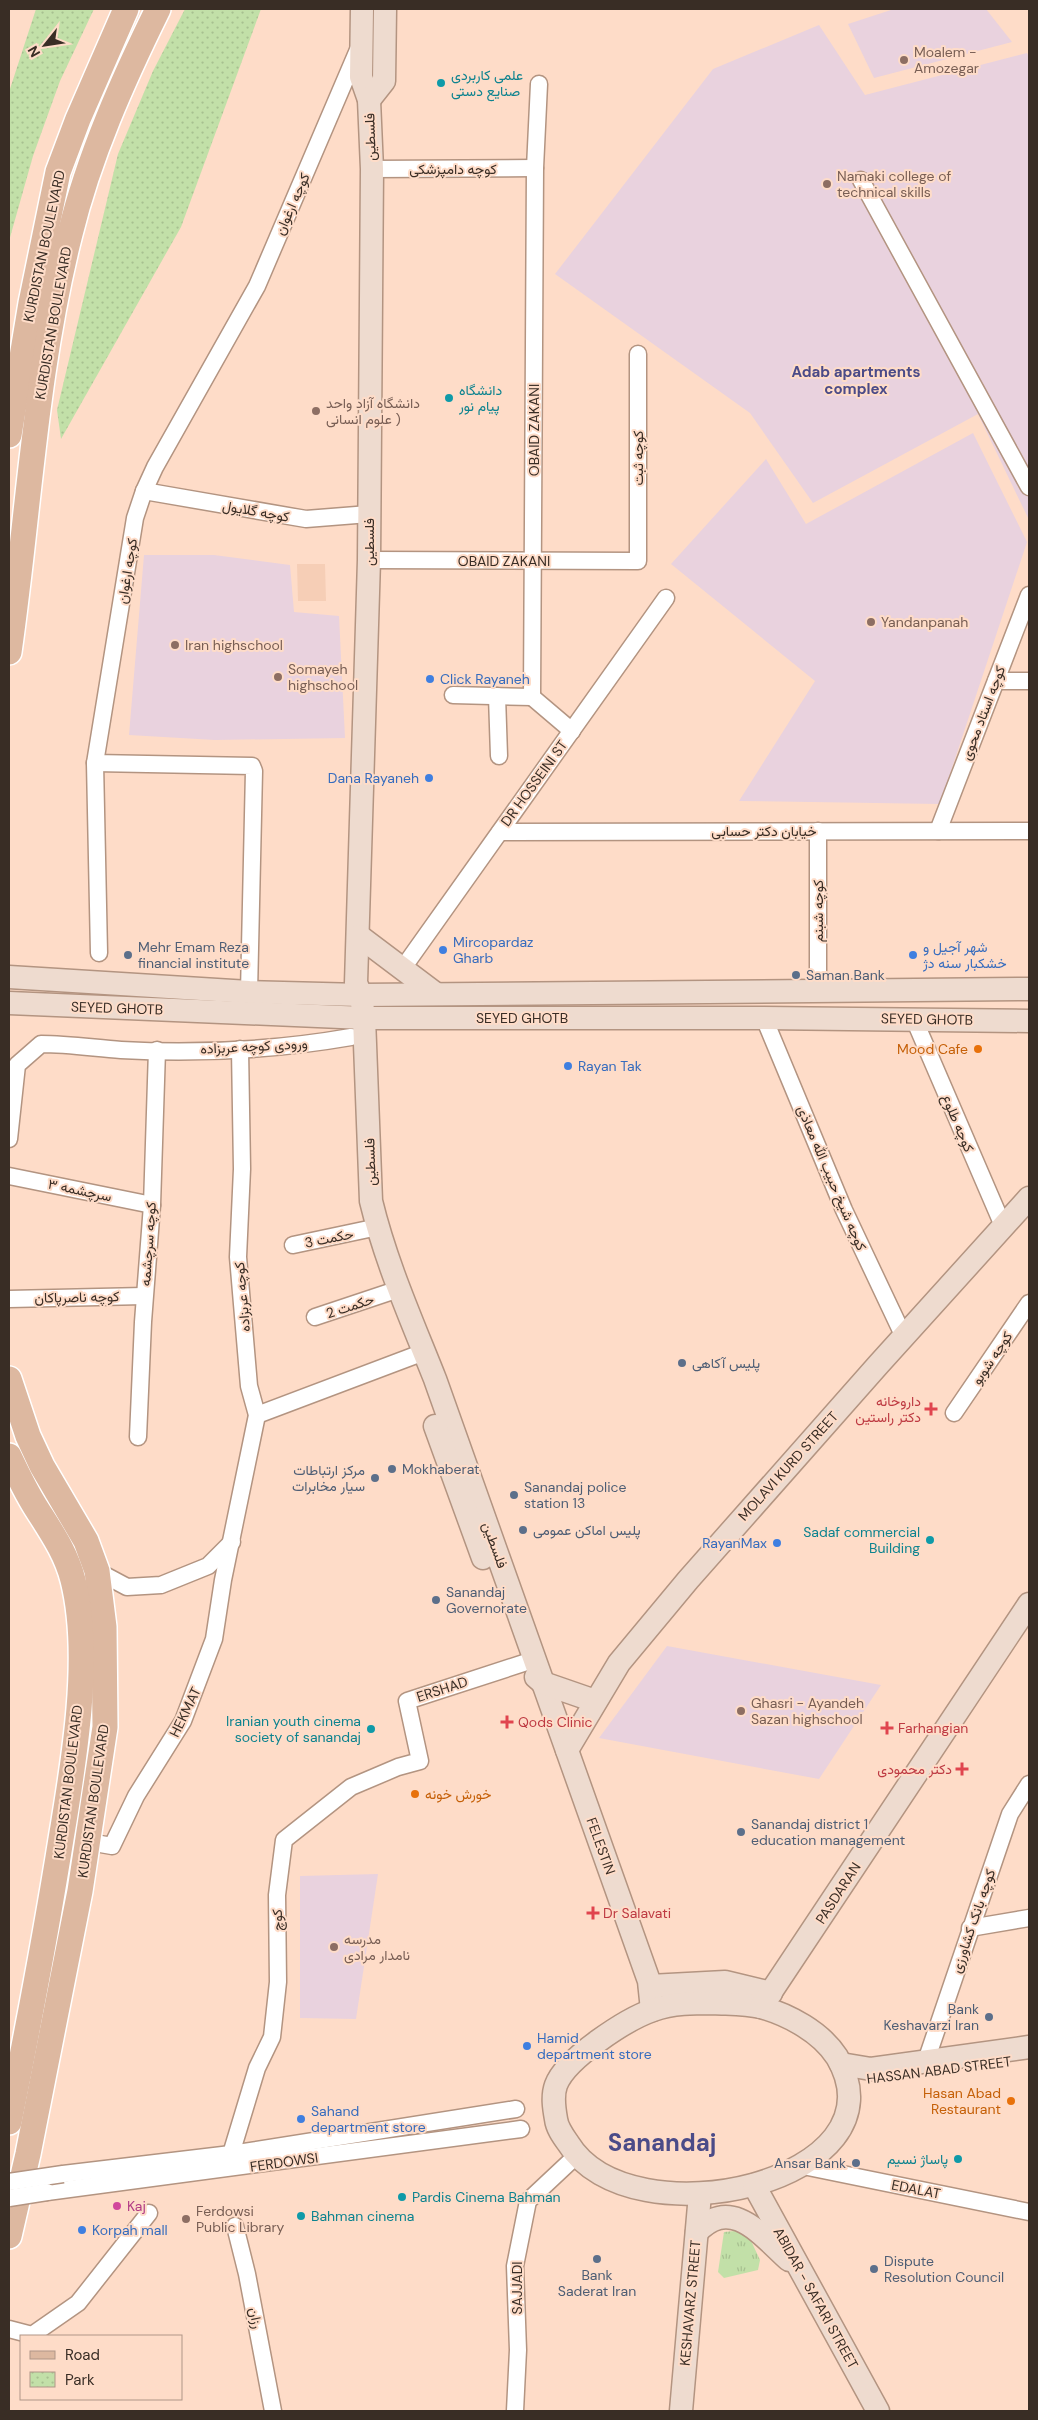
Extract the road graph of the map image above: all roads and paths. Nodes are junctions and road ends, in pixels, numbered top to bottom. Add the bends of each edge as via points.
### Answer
1 (126, 9) edge
2 (158, 9) edge
3 (362, 9) edge
4 (385, 9) edge
5 (360, 46) junction
6 (540, 84) dead end
7 (369, 100) junction
8 (535, 168) junction
9 (372, 169) junction
10 (861, 180) dead end
11 (638, 354) dead end
12 (9, 435) edge
13 (1029, 486) edge
14 (144, 491) junction
15 (369, 514) junction
16 (369, 560) junction
17 (533, 561) junction
18 (1029, 595) edge
19 (666, 598) dead end
20 (9, 652) edge
21 (1029, 681) edge
22 (996, 682) junction
23 (453, 695) dead end
24 (497, 696) junction
25 (532, 697) junction
26 (572, 731) junction
27 (499, 756) dead end
28 (96, 763) junction
29 (818, 831) junction
30 (938, 831) junction
31 (1029, 831) edge
32 (500, 832) junction
33 (359, 936) junction
34 (99, 952) dead end
35 (403, 968) junction
36 (13, 977) edge
37 (1029, 989) edge
38 (355, 991) junction
39 (818, 991) junction
40 (249, 992) junction
41 (436, 994) junction
42 (12, 1003) edge
43 (764, 1018) junction
44 (914, 1019) junction
45 (1029, 1021) edge
46 (355, 1024) junction
47 (240, 1049) junction
48 (157, 1050) junction
49 (9, 1139) edge
50 (9, 1176) edge
51 (1028, 1203) edge
52 (152, 1205) junction
53 (1004, 1228) junction
54 (371, 1229) junction
55 (293, 1245) dead end
56 (392, 1292) junction
57 (144, 1296) junction
58 (9, 1299) edge
59 (1029, 1303) edge
60 (315, 1317) dead end
61 (904, 1337) junction
62 (417, 1354) junction
63 (9, 1379) edge
64 (954, 1413) dead end
65 (257, 1415) junction
66 (138, 1437) dead end
67 (9, 1456) edge
68 (232, 1542) junction
69 (97, 1571) junction
70 (1029, 1604) edge
71 (529, 1662) junction
72 (543, 1683) junction
73 (595, 1701) junction
74 (567, 1750) junction
75 (420, 1761) joint
76 (1029, 1784) edge
77 (89, 1842) junction
78 (1029, 1918) edge
79 (970, 1928) junction
80 (650, 1986) junction
81 (766, 2000) junction
82 (652, 2010) junction
83 (1029, 2047) edge
84 (1029, 2059) edge
85 (926, 2061) junction
86 (844, 2072) junction
87 (516, 2109) dead end
88 (9, 2122) edge
89 (521, 2129) dead end
90 (231, 2154) junction
91 (576, 2156) junction
92 (802, 2166) junction
93 (9, 2182) edge
94 (754, 2185) junction
95 (700, 2194) junction
96 (9, 2198) edge
97 (1029, 2212) edge
98 (149, 2213) dead end
99 (235, 2226) dead end
100 (697, 2232) junction
101 (9, 2236) edge
102 (801, 2270) junction
103 (9, 2329) edge
104 (274, 2411) edge
105 (515, 2411) edge
106 (680, 2411) edge
107 (878, 2411) edge

1 - 12 main road, KURDISTAN BOULEVARD via 58,172 31,303
2 - 20 main road, KURDISTAN BOULEVARD via 106,125 70,233 44,362
3 - 5 main road, فلسطین
4 - 7 main road, فلسطین via 384,81
5 - 7 main road, فلسطین via 361,77
5 - 14 street, کوچه ارغوان via 257,286
6 - 8 street, OBAID ZAKANI
7 - 9 main road, فلسطین
8 - 9 street, کوچه دامپزشکی
8 - 17 street, OBAID ZAKANI
9 - 15 main road, فلسطین
10 - 13 street
11 - 17 street, OBAID ZAKANI via 638,561
14 - 15 street, کوچه گلایول via 306,519
14 - 28 street, کوچه ارغوان via 136,518
15 - 16 main road, فلسطین
16 - 17 street, OBAID ZAKANI
16 - 33 main road, فلسطین
17 - 25 street, OBAID ZAKANI
18 - 22 street, کوچه استاد محوی
19 - 26 street, DR HOSSEINI ST
21 - 22 street
22 - 30 street, کوچه استاد محوی
23 - 24 street
24 - 25 street
24 - 27 street
25 - 26 street
26 - 32 street, DR HOSSEINI ST
28 - 34 street, کوچه ارغوان
28 - 40 street via 252,766
29 - 30 street, خیابان دکتر حسابی
29 - 32 street, خیابان دکتر حسابی
29 - 39 street, کوچه شبنم
30 - 31 street, خیابان دکتر حسابی
32 - 35 street, DR HOSSEINI ST
33 - 35 main road
33 - 38 main road, فلسطین
35 - 41 main road
36 - 40 main road, SEYED GHOTB
37 - 39 main road, SEYED GHOTB
38 - 40 main road, SEYED GHOTB
38 - 41 main road, SEYED GHOTB
38 - 46 main road, فلسطین
39 - 41 main road, SEYED GHOTB
42 - 46 main road, SEYED GHOTB
43 - 44 main road, SEYED GHOTB
43 - 46 main road, SEYED GHOTB
43 - 61 street, کوچه شیخ حبیب الله معاذی via 844,1210
44 - 45 main road, SEYED GHOTB
44 - 53 street, کوچه طلوع
46 - 47 street, ورودی کوچه عربزاده via 287,1046
46 - 54 main road, فلسطین
47 - 48 street, ورودی کوچه عربزاده
47 - 65 street, کوچه عربزاده via 242,1169 238,1257 249,1386
48 - 49 street, ورودی کوچه عربزاده via 40,1044 17,1066
48 - 52 street, کوچه سرچشمه
50 - 52 street, سرچشمه ۳
51 - 53 main road, MOLAVI KURD STREET
52 - 57 street, کوچه سرچشمه
53 - 61 main road, MOLAVI KURD STREET
54 - 55 street, حکمت 3
54 - 56 main road, فلسطین
56 - 60 street, حکمت 2
56 - 62 main road, فلسطین
57 - 58 street, کوچه ناصرپاکان
57 - 66 street, کوچه سرچشمه
59 - 64 street, کوچه شوبو
61 - 73 main road, MOLAVI KURD STREET via 688,1580 619,1663
62 - 65 street
62 - 71 main road, فلسطین
63 - 69 main road, KURDISTAN BOULEVARD via 28,1436 86,1541
65 - 68 street, کوچه عربزاده
67 - 88 main road, KURDISTAN BOULEVARD via 65,1556 79,1605 82,1645 68,1796
68 - 69 street via 208,1566 161,1585 126,1587
68 - 77 street, HEKMAT via 214,1639 183,1721 136,1796 112,1846
69 - 77 main road, KURDISTAN BOULEVARD via 104,1629 105,1726
70 - 81 main road, PASDARAN
71 - 72 main road, فلسطین
71 - 75 street, ERSHAD via 407,1700
72 - 73 main road
72 - 74 main road, FELESTIN
73 - 74 main road, MOLAVI KURD STREET
74 - 80 main road, FELESTIN
75 - 90 street, کوچ via 351,1787 284,1840 277,1894 278,1982 272,2037 257,2068
76 - 79 street, کوچه بانک کشاورزی via 1010,1814
77 - 101 main road, KURDISTAN BOULEVARD
78 - 79 street
79 - 85 street, کوچه بانک کشاورزی
80 - 81 main road via 725,1982
80 - 82 main road, FELESTIN
81 - 82 main road via 681,2004
81 - 86 main road via 814,2032 831,2048
82 - 91 main road via 583,2052 556,2084 553,2104 556,2124
83 - 85 main road, HASSAN ABAD STREET
84 - 86 main road, HASSAN ABAD STREET
85 - 86 main road, HASSAN ABAD STREET
86 - 92 main road via 851,2099 836,2134
87 - 90 street, FERDOWSI
89 - 96 street, FERDOWSI, bridge
90 - 93 street, FERDOWSI, bridge
91 - 95 main road via 593,2170 640,2189
91 - 105 street, SAJJADI via 528,2201 515,2266 518,2350
92 - 94 main road
92 - 97 street, EDALAT
94 - 95 main road
94 - 102 main road, ABIDAR - SAFARI STREET
95 - 100 main road, KESHAVARZ STREET
98 - 103 street via 78,2303 32,2335
99 - 104 street, رزان
100 - 102 main road via 705,2223 737,2217
100 - 106 main road, KESHAVARZ STREET
102 - 107 main road, ABIDAR - SAFARI STREET

